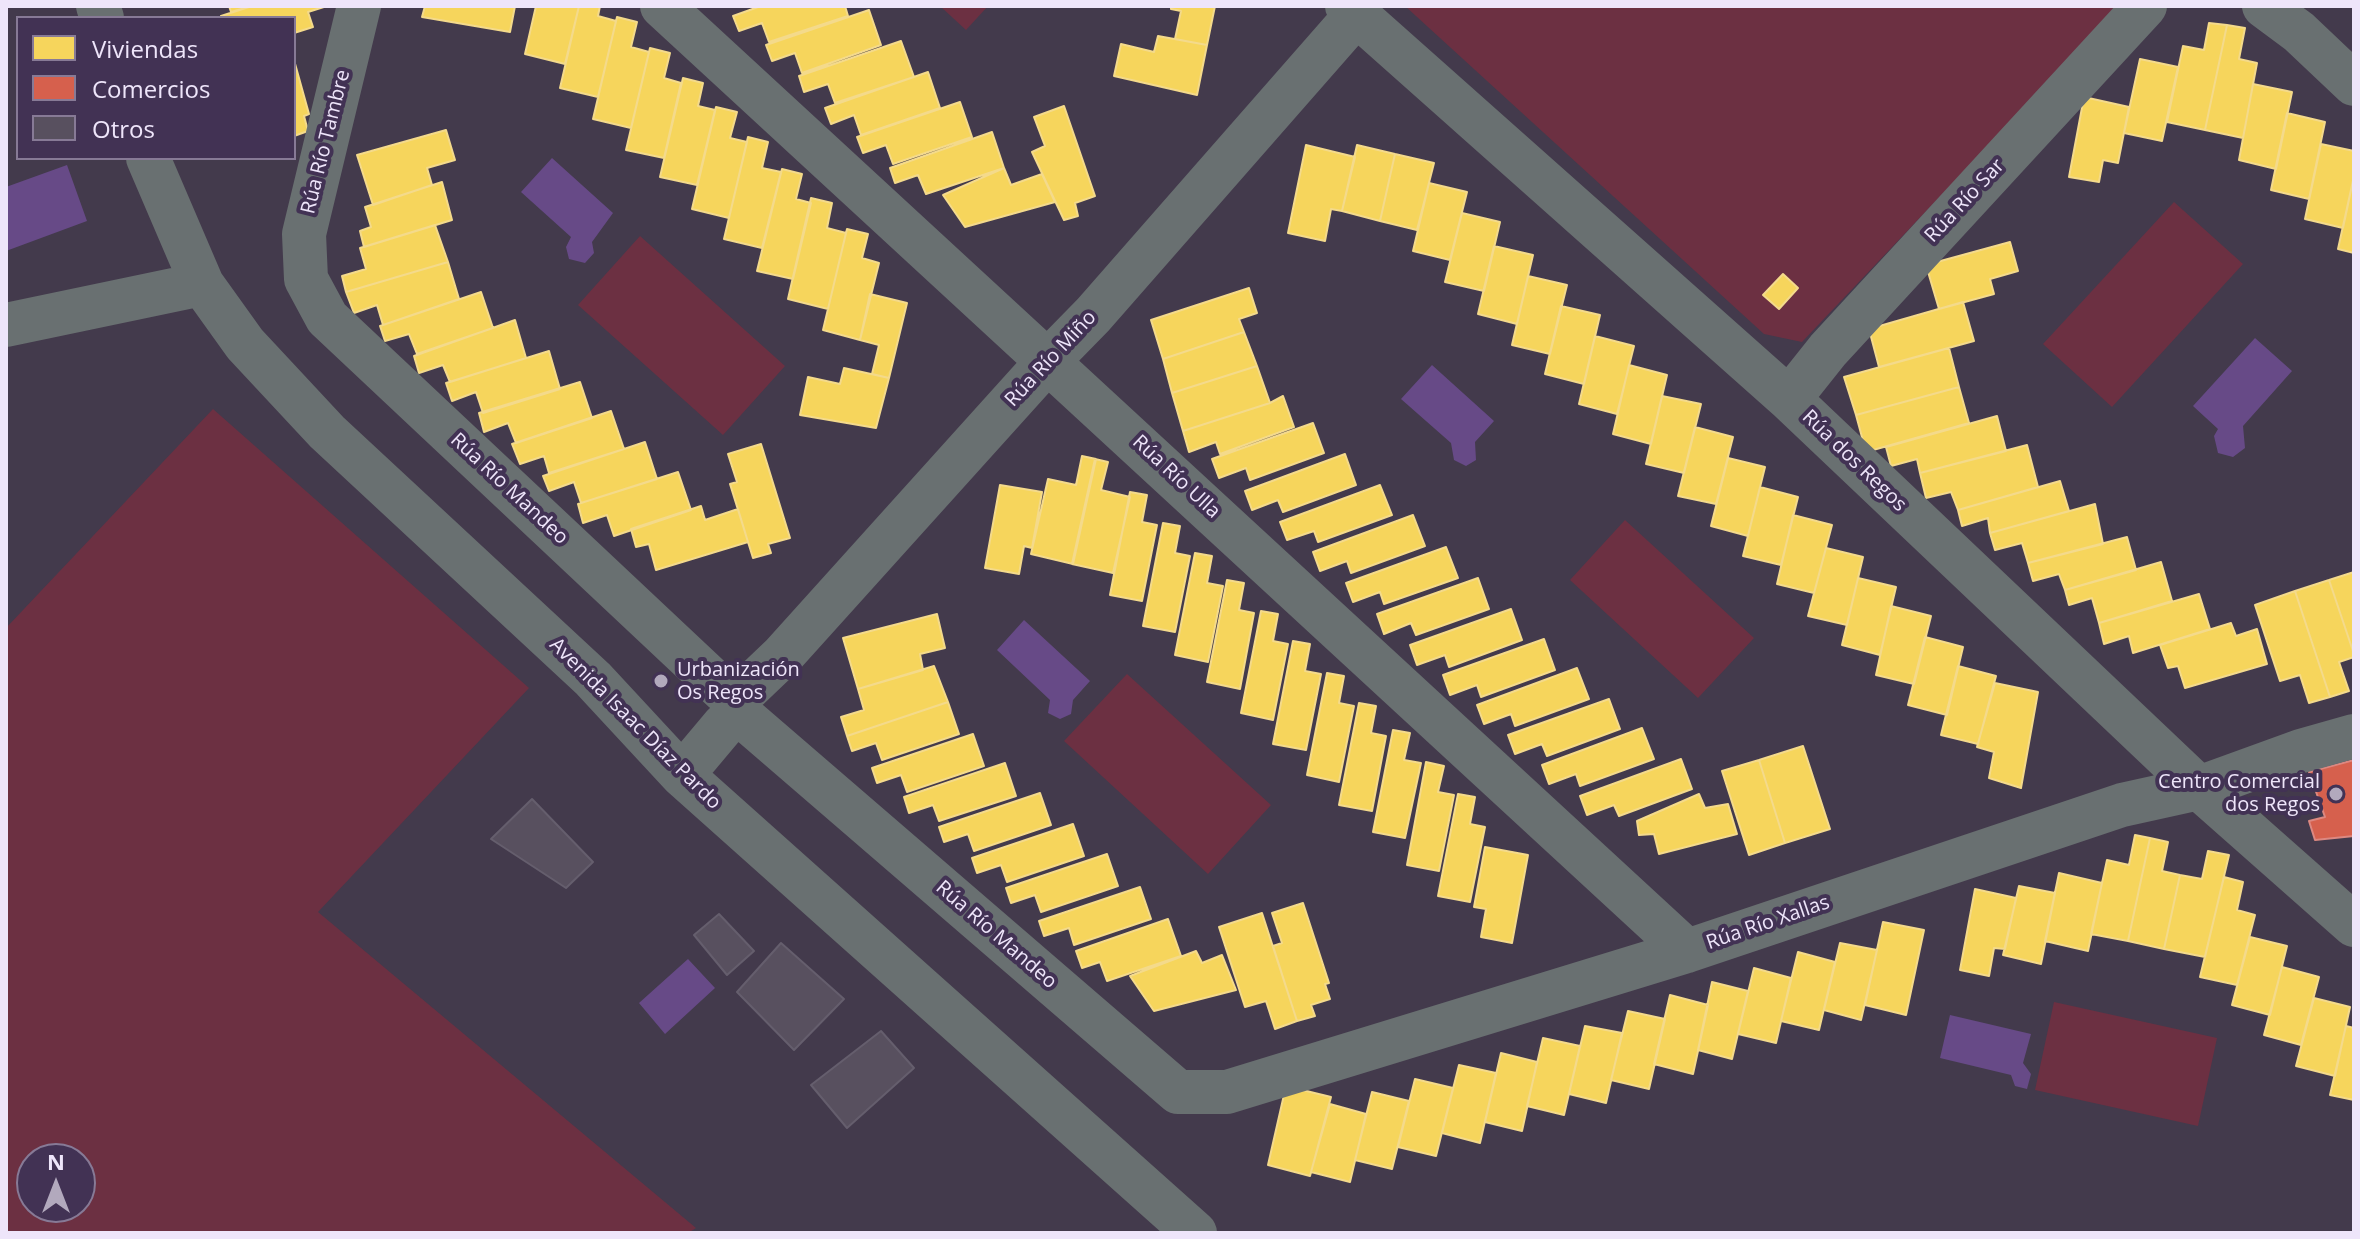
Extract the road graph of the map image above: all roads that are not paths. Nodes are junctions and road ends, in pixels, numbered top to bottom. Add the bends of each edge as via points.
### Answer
1 (359, 6) edge
2 (662, 6) edge
3 (2145, 6) edge
4 (2264, 6) edge
5 (1351, 10) edge
6 (2354, 84) edge
7 (149, 160) edge
8 (306, 279) joint
9 (202, 284) junction
10 (6, 325) edge
11 (1047, 362) junction
12 (1789, 399) junction
13 (732, 707) junction
14 (2354, 736) edge
15 (682, 775) junction
16 (2199, 788) junction
17 (2354, 925) edge
18 (1687, 951) junction
19 (1178, 1092) joint
20 (1195, 1233) edge

1 - 8 street, Rúa Río Tambre via 304,234
2 - 11 street, Rúa Río Ulla
3 - 12 street, Rúa Río Sar
4 - 6 street
5 - 11 street, Rúa Río Miño via 1093,315
5 - 12 street, Rúa dos Regos
7 - 9 street, Avenida Isaac Díaz Pardo
8 - 13 street, Rúa Río Mandeo via 327,318
9 - 10 street
9 - 15 street, Avenida Isaac Díaz Pardo via 245,344 327,432 593,679
11 - 13 street, Rúa Río Miño
11 - 18 street, Rúa Río Ulla
12 - 16 street, Rúa dos Regos
13 - 15 street, Rúa Río Miño
13 - 19 street, Rúa Río Mandeo
14 - 16 street, Rúa Río Xallas
15 - 20 street, Avenida Isaac Díaz Pardo
16 - 17 street, Rúa dos Regos
16 - 18 street, Rúa Río Xallas via 2122,805
18 - 19 street, Rúa Río Xallas via 1227,1092

